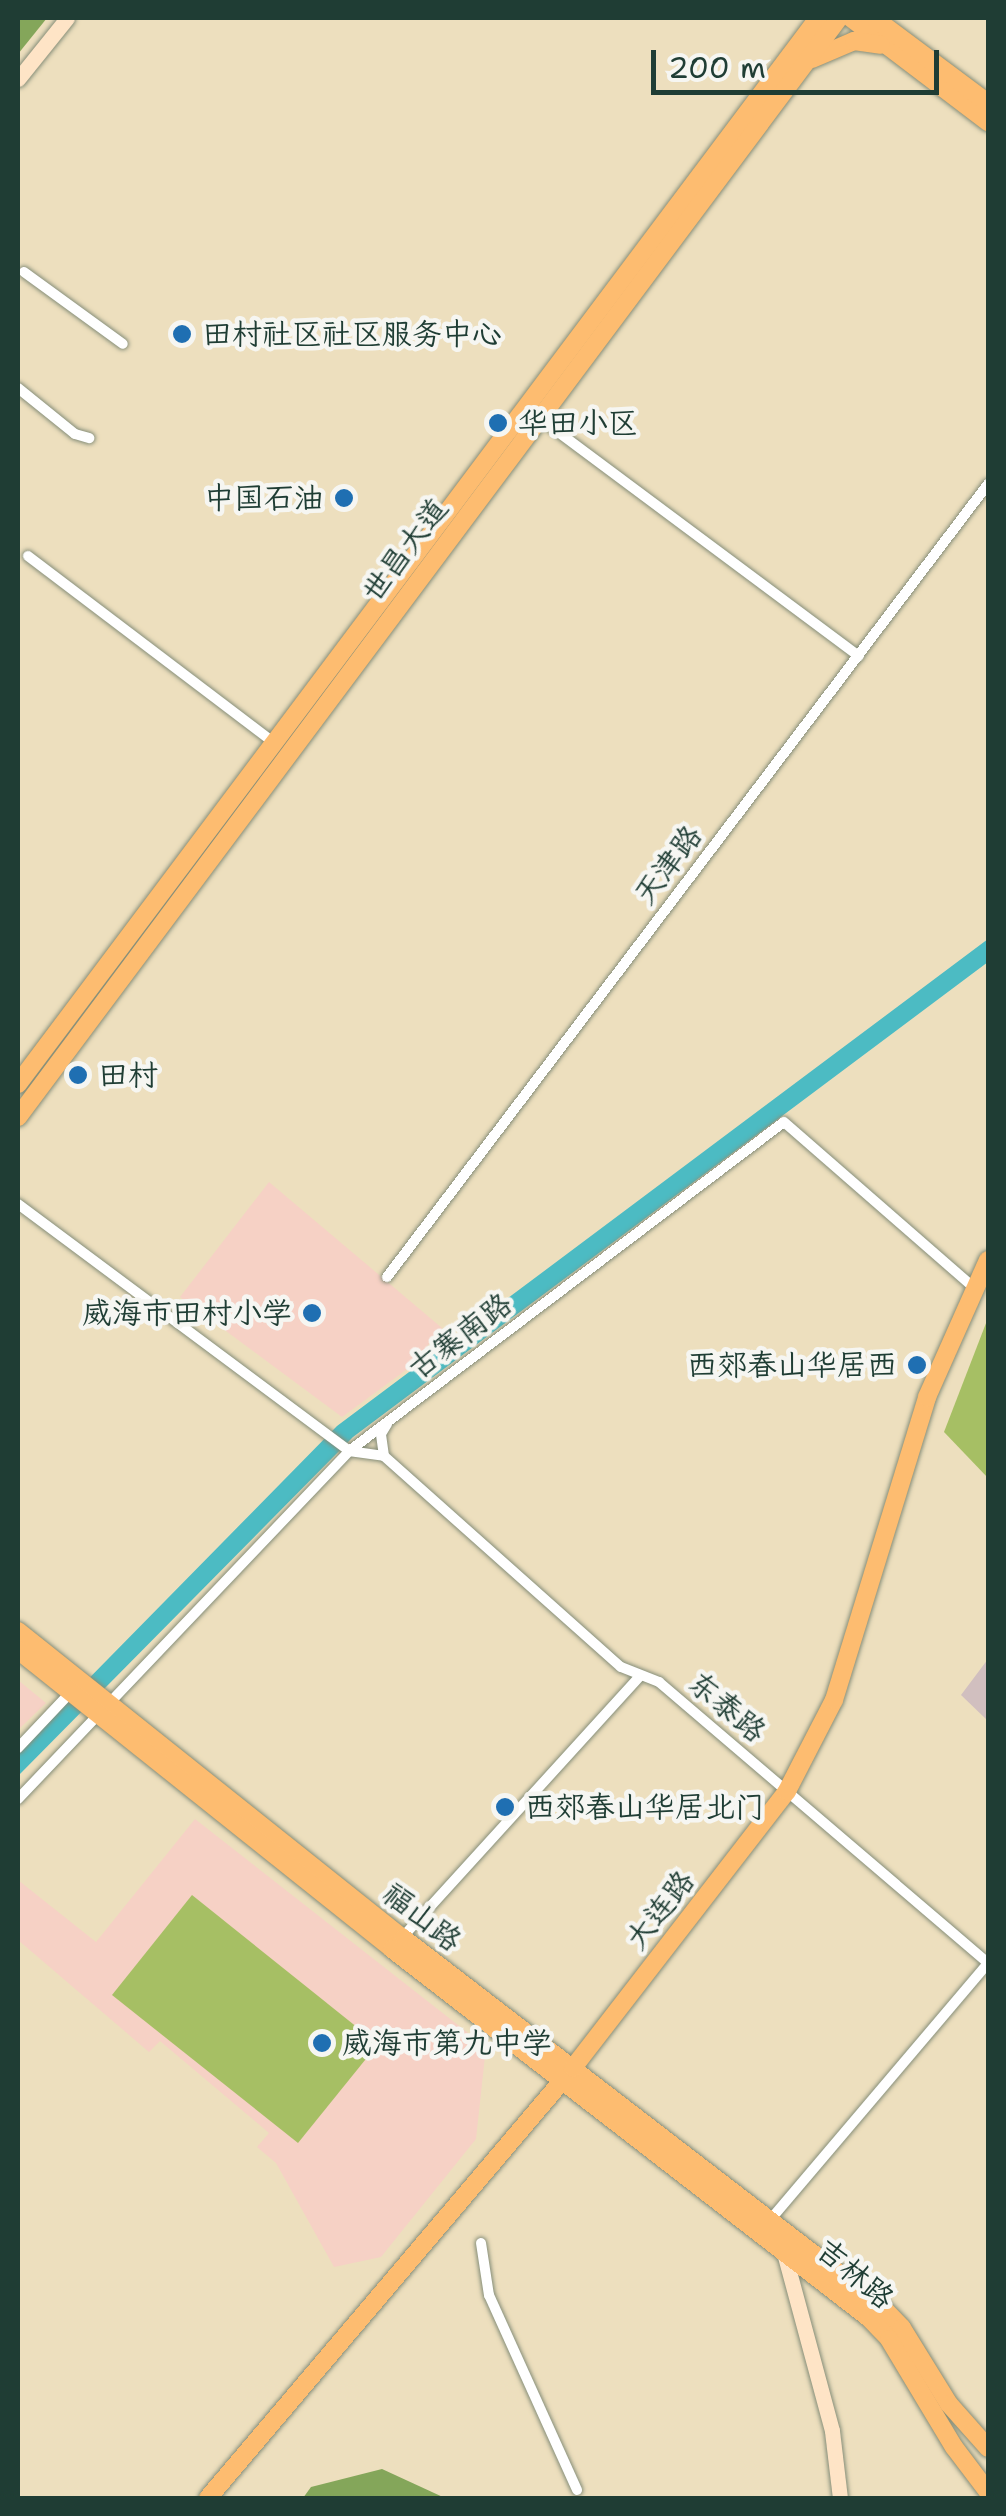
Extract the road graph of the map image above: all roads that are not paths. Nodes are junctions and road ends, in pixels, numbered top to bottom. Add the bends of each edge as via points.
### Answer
1 (67, 18) edge
2 (799, 18) edge
3 (818, 18) edge
4 (840, 18) edge
5 (850, 18) edge
6 (874, 18) edge
7 (890, 18) edge
8 (897, 44) junction
9 (792, 65) junction
10 (18, 79) edge
11 (988, 103) edge
12 (988, 122) edge
13 (24, 272) dead end
14 (123, 344) dead end
15 (18, 388) edge
16 (532, 412) junction
17 (89, 438) dead end
18 (988, 484) edge
19 (28, 556) dead end
20 (859, 656) junction
21 (281, 748) junction
22 (18, 1084) edge
23 (18, 1117) edge
24 (18, 1204) edge
25 (988, 1260) edge
26 (386, 1276) dead end
27 (973, 1287) junction
28 (388, 1422) junction
29 (347, 1449) junction
30 (384, 1456) junction
31 (18, 1631) edge
32 (18, 1650) edge
33 (640, 1676) junction
34 (76, 1686) junction
35 (102, 1707) junction
36 (18, 1748) edge
37 (787, 1791) junction
38 (18, 1799) edge
39 (398, 1943) junction
40 (988, 1963) edge
41 (567, 2074) junction
42 (771, 2219) junction
43 (481, 2243) dead end
44 (783, 2250) junction
45 (988, 2448) edge
46 (578, 2490) dead end
47 (988, 2492) edge
48 (208, 2498) edge
49 (840, 2498) edge

1 - 10 main road
2 - 9 main road
3 - 9 main road, 世昌大道
4 - 9 main road, 世昌大道
5 - 8 main road
6 - 8 main road
7 - 8 main road
8 - 9 main road via 854,40
8 - 11 main road
8 - 12 main road
9 - 16 main road, 世昌大道
13 - 14 street
15 - 17 street
16 - 20 street
16 - 21 main road, 世昌大道
18 - 20 street, 天津路
19 - 21 street
20 - 26 street, 天津路
21 - 22 main road, 世昌大道
21 - 23 main road, 世昌大道
24 - 29 street
25 - 27 main road, 大连路
27 - 28 street, 古寨南路 via 784,1122
27 - 37 main road, 大连路 via 927,1397 834,1700
28 - 29 street, 古寨南路
28 - 30 street
29 - 30 street
29 - 35 street, 古寨南路
30 - 33 street, 东泰路
31 - 34 main road
32 - 34 main road
33 - 37 street, 东泰路 via 659,1682
33 - 39 street
34 - 35 main road, 福山路
34 - 36 street
35 - 38 street, 古寨南路
35 - 39 main road, 福山路
37 - 40 street, 东泰路
37 - 41 main road, 大连路
39 - 41 main road, 福山路
40 - 42 street
41 - 42 main road, 福山路
41 - 44 main road, 福山路
41 - 48 main road, 大连路
42 - 44 main road
42 - 45 main road, 吉林路 via 902,2328 949,2404
43 - 46 street via 489,2295
44 - 47 main road, 吉林路 via 889,2338
44 - 49 main road via 832,2430

